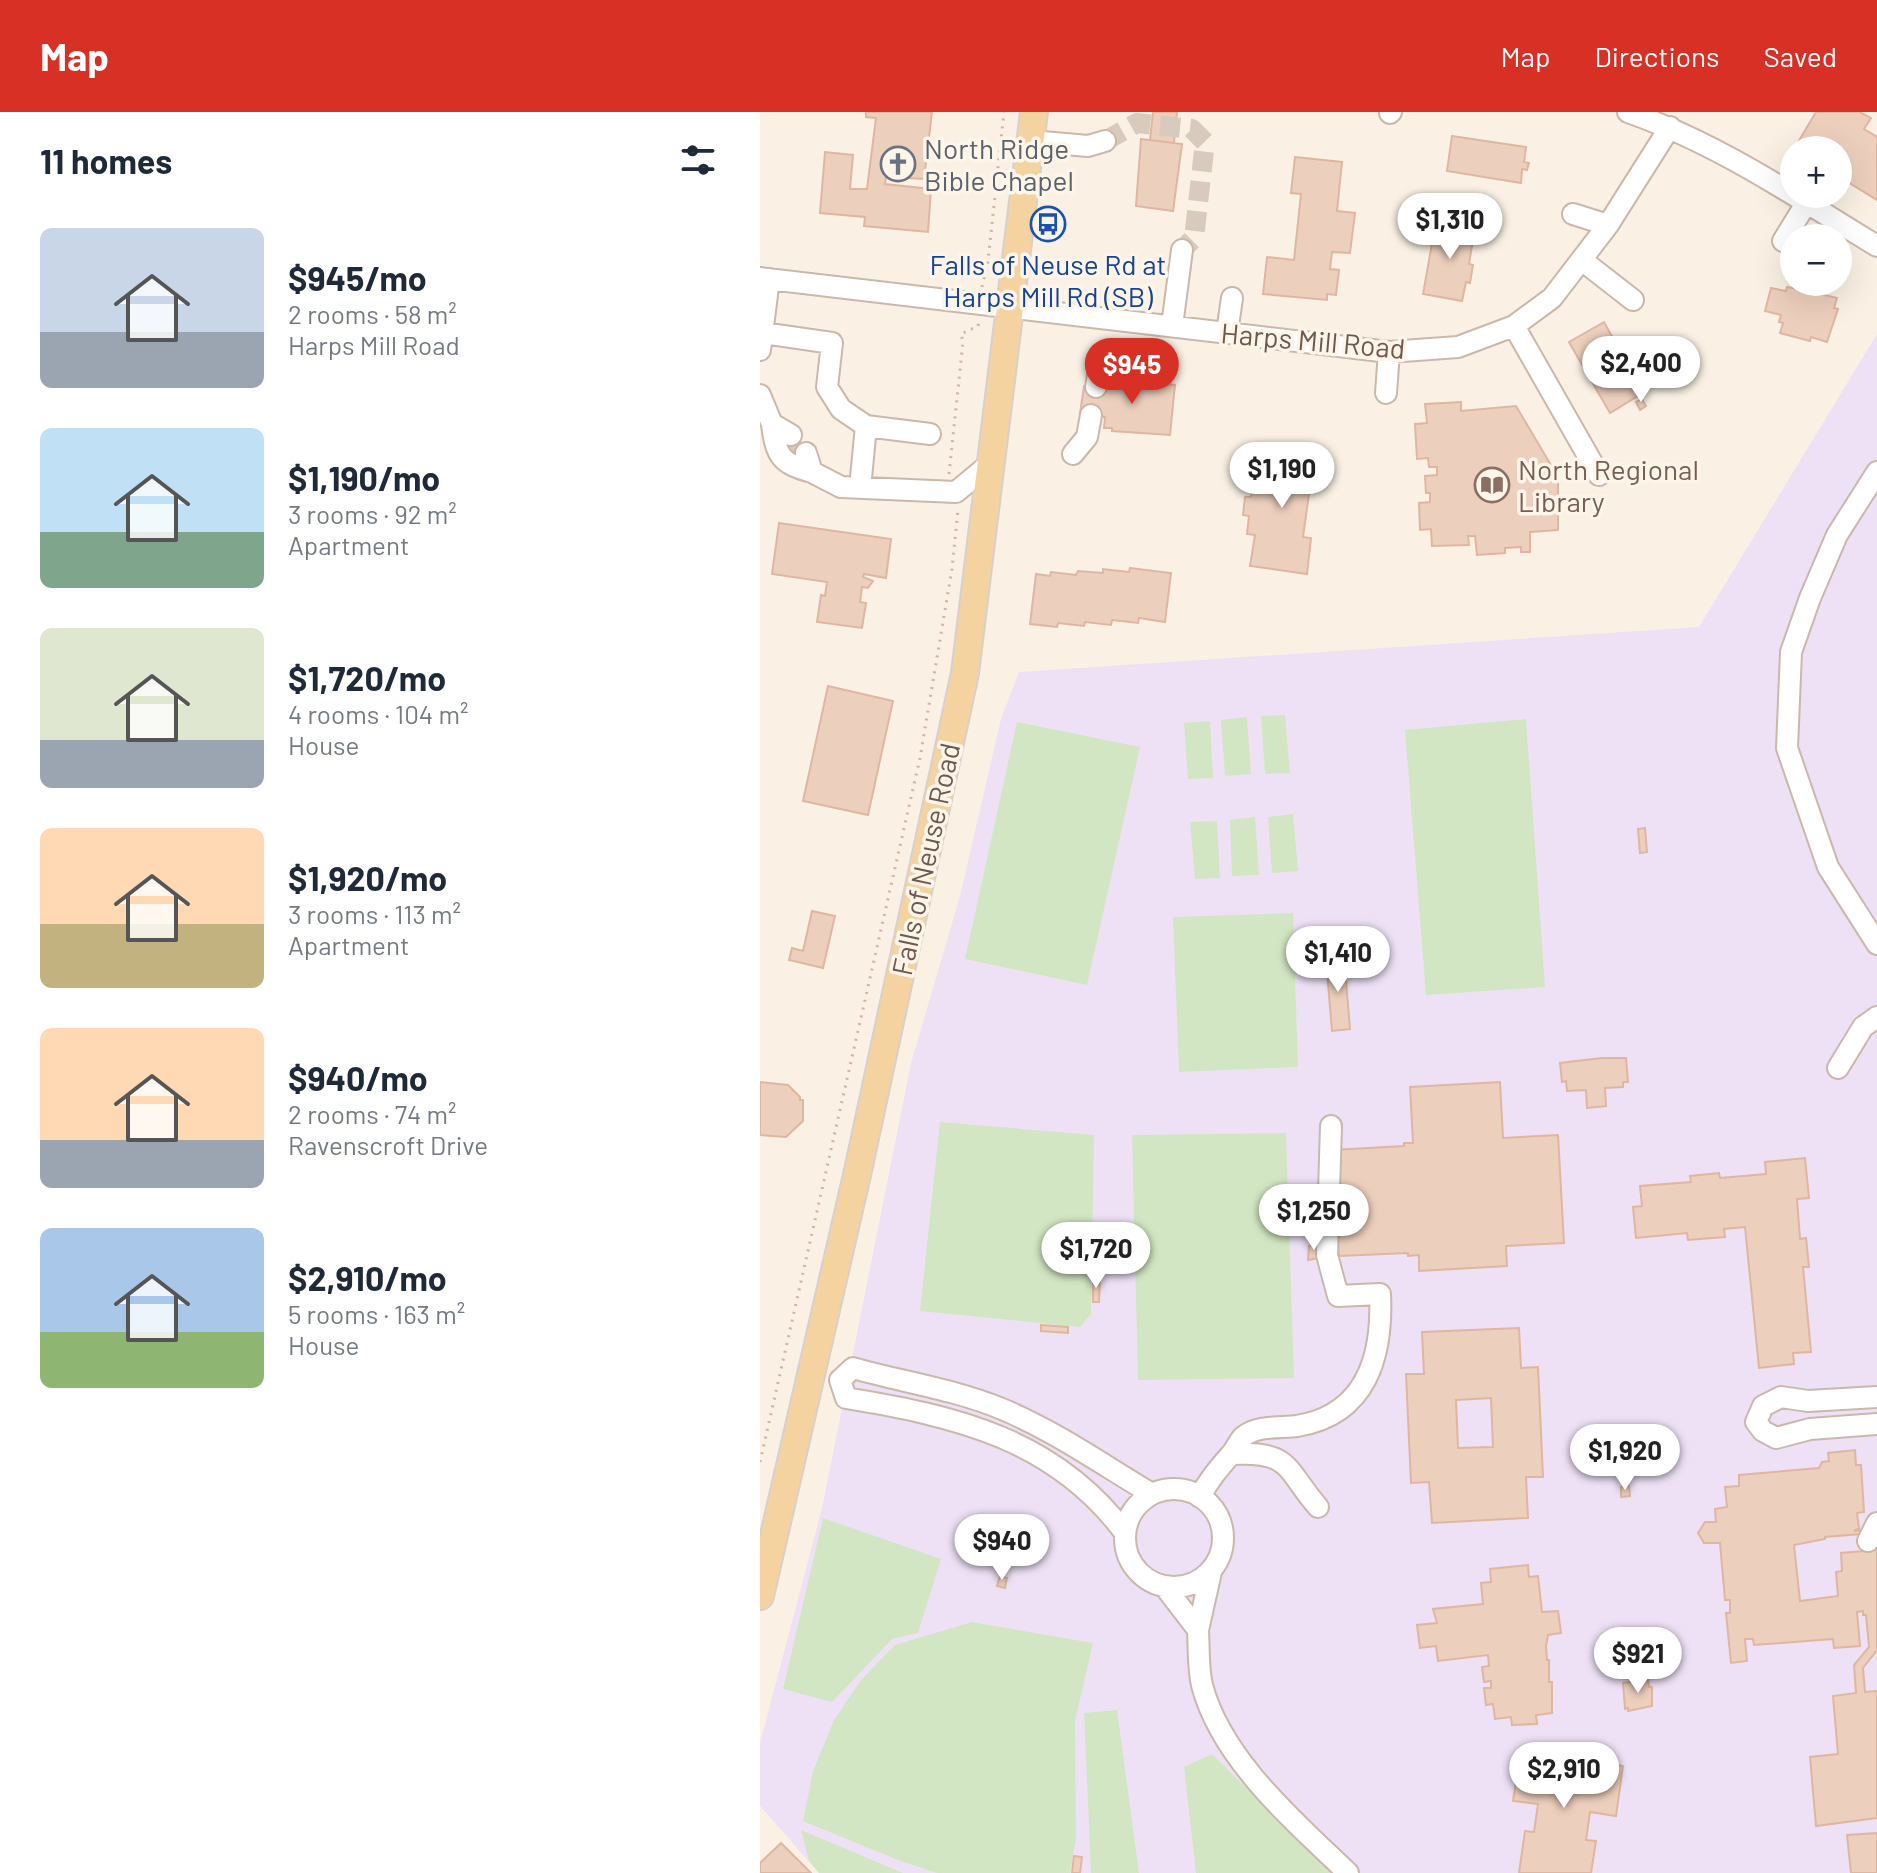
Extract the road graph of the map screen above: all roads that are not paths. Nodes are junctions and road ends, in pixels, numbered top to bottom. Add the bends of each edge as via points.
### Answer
1 (1034, 112) edge
2 (1628, 112) edge
3 (1670, 127) junction
4 (1031, 141) junction
5 (1105, 141) tunnel mouth
6 (1780, 186) edge
7 (1817, 208) edge
8 (1573, 214) dead end
9 (1608, 225) junction
10 (1877, 246) edge
11 (1182, 250) tunnel mouth
12 (1583, 261) junction
13 (764, 278) edge
14 (1232, 298) dead end
15 (1633, 300) dead end
16 (1010, 306) junction
17 (1172, 326) junction
18 (1514, 326) junction
19 (1227, 333) junction
20 (761, 342) edge
21 (1389, 352) junction
22 (1386, 393) dead end
23 (760, 395) edge
24 (1091, 415) dead end
25 (772, 424) junction
26 (866, 426) junction
27 (930, 434) dead end
28 (799, 452) junction
29 (1073, 454) dead end
30 (991, 463) junction
31 (1877, 472) edge
32 (1599, 475) dead end
33 (952, 486) junction
34 (860, 488) junction
35 (984, 520) junction
36 (1877, 944) edge
37 (1877, 1017) edge
38 (1838, 1068) dead end
39 (1331, 1126) dead end
40 (809, 1373) junction
41 (840, 1380) junction
42 (1874, 1397) edge
43 (1876, 1427) edge
44 (1077, 1447) junction
45 (1232, 1454) junction
46 (1062, 1470) junction
47 (1152, 1494) junction
48 (1200, 1497) junction
49 (1318, 1507) dead end
50 (1125, 1533) junction
51 (1211, 1572) junction
52 (1165, 1587) junction
53 (760, 1596) edge
54 (1198, 1630) junction
55 (1348, 1873) edge

1 - 4 main road, Falls of Neuse Road
2 - 3 street
3 - 6 street
3 - 9 street, Harps Mill Road
4 - 5 street via 1088,146
4 - 16 main road, Falls of Neuse Road
7 - 10 street
8 - 9 street
9 - 12 street, Harps Mill Road
11 - 17 street
12 - 15 street
12 - 18 street, Harps Mill Road via 1552,298
13 - 16 street, Harps Mill Road
13 - 20 street
14 - 19 street
16 - 17 street, Harps Mill Road
16 - 30 main road, Falls of Neuse Road
17 - 19 street, Harps Mill Road
18 - 21 street, Harps Mill Road via 1458,347
18 - 32 street
19 - 21 street, Harps Mill Road
20 - 26 street via 832,343 827,387 841,409
21 - 22 street
23 - 25 street
24 - 29 street via 1087,437
25 - 28 street
25 - 28 street via 775,449 789,466
26 - 27 street
26 - 34 street
28 - 34 street via 841,487
30 - 33 street
30 - 35 main road, Falls of Neuse Road
31 - 36 street via 1837,535 1791,652 1787,748 1828,867
33 - 34 street
33 - 35 street
35 - 40 main road, Falls of Neuse Road via 965,673
37 - 38 street via 1863,1027
39 - 45 street via 1327,1255 1338,1296 1380,1294 1378,1351 1368,1379 1345,1405 1320,1420 1258,1429
40 - 41 street
40 - 53 main road, Falls of Neuse Road
41 - 44 street via 853,1368 932,1387 1006,1410
41 - 46 street via 846,1398 965,1423 1012,1441
42 - 43 street
42 - 43 street via 1781,1397 1763,1406 1756,1422 1776,1438 1810,1429
44 - 46 street
44 - 47 street
45 - 48 street
45 - 49 street via 1261,1454 1286,1464
46 - 50 street via 1104,1505
47 - 48 street via 1185,1490
47 - 50 street via 1129,1517
48 - 51 street via 1212,1508 1223,1540
50 - 52 street via 1130,1561 1139,1573
51 - 52 street via 1182,1587
51 - 54 street
52 - 54 street
54 - 55 street via 1202,1685 1218,1727 1288,1815

